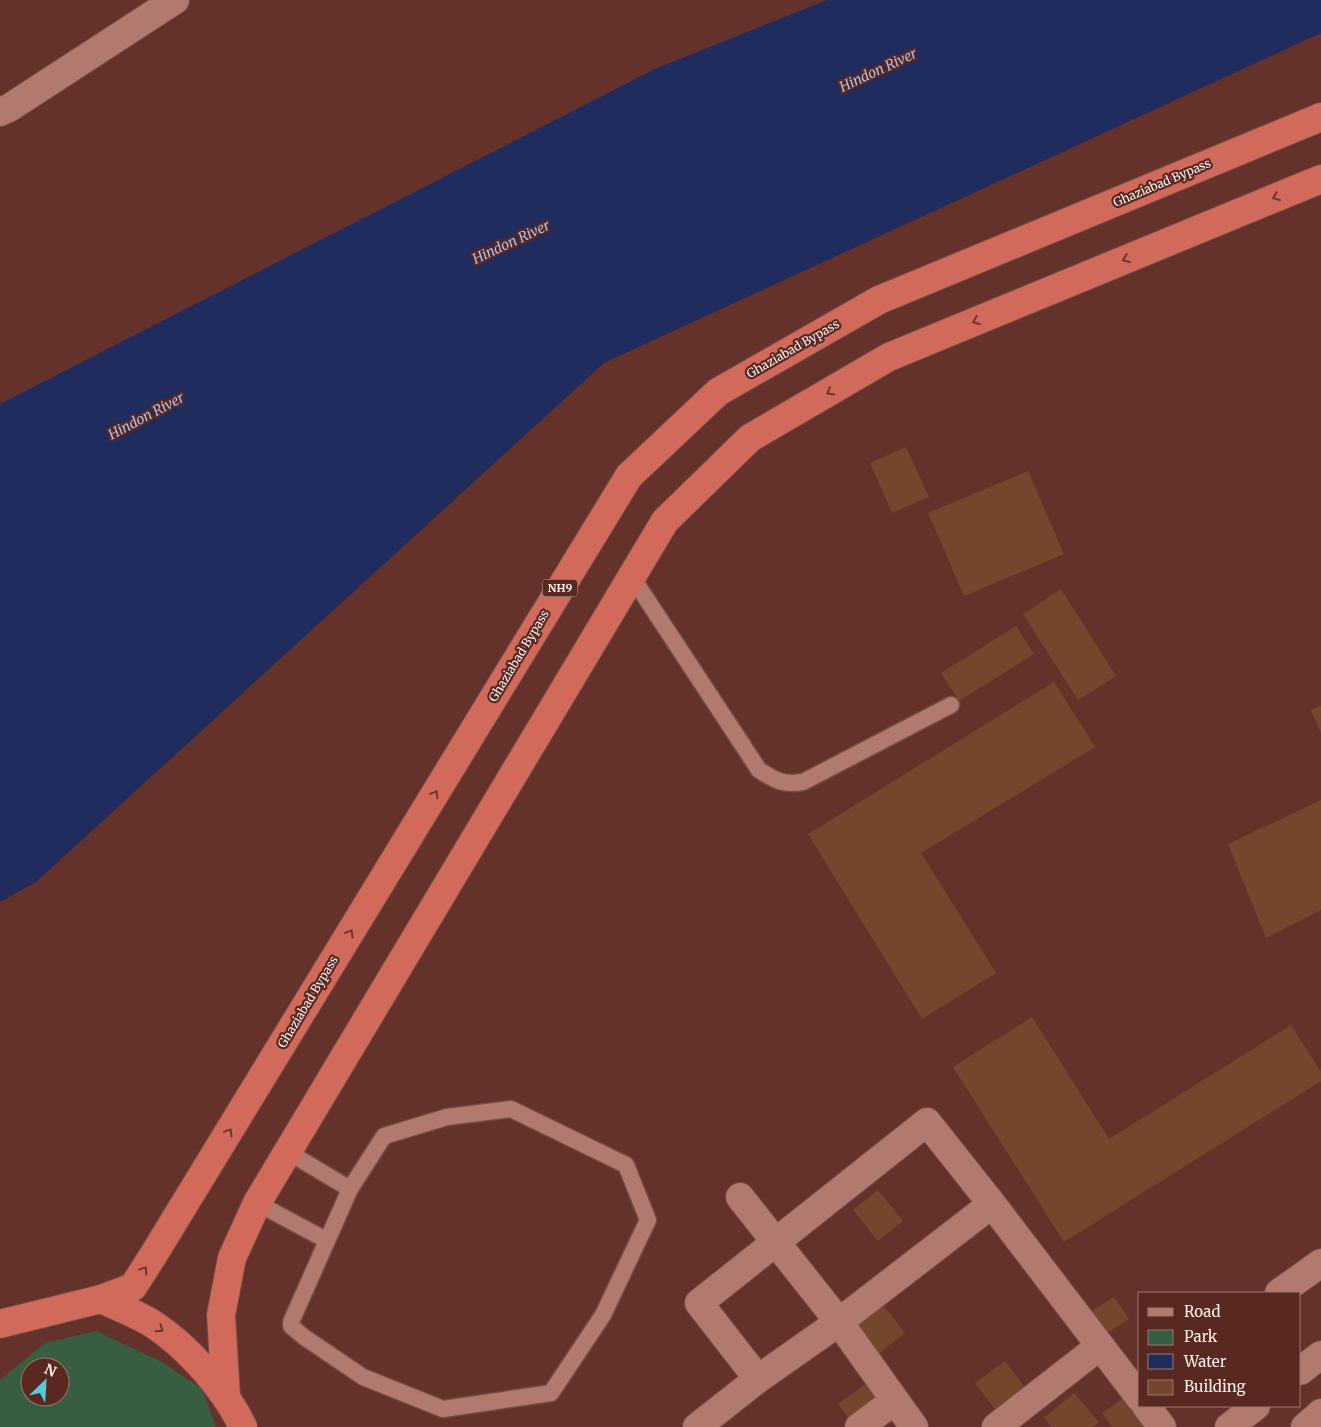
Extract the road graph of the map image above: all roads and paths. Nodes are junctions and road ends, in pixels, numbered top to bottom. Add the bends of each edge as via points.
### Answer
1 (175, 0) edge
2 (0, 112) edge
3 (1321, 117) edge
4 (1321, 178) edge
5 (632, 576) junction
6 (951, 705) dead end
7 (288, 1152) junction
8 (350, 1189) junction
9 (740, 1197) dead end
10 (257, 1203) junction
11 (992, 1204) junction
12 (326, 1240) junction
13 (776, 1242) junction
14 (1321, 1263) edge
15 (1279, 1292) edge
16 (101, 1299) junction
17 (38, 1314) junction
18 (839, 1322) junction
19 (0, 1324) edge
20 (0, 1345) edge
21 (1100, 1346) junction
22 (1321, 1355) edge
23 (1301, 1370) edge
24 (758, 1379) junction
25 (226, 1396) junction
26 (1138, 1396) edge
27 (894, 1401) junction
28 (1255, 1407) edge
29 (1321, 1414) edge
30 (243, 1427) edge
31 (697, 1427) edge
32 (859, 1427) edge
33 (914, 1427) edge
34 (996, 1427) edge
35 (1229, 1427) edge
36 (1305, 1427) edge

1 - 2 street
16 -> 3 highway, Ghaziabad Bypass / NH9 via 133,1287 629,476 718,392 879,300
4 -> 5 highway via 889,357 750,438 665,521
5 - 6 lane via 759,770 774,780 788,784 803,782
5 - 7 highway
7 - 8 lane
7 - 10 highway
8 - 12 lane
8 - 12 lane via 384,1136 447,1117 510,1108 626,1165 648,1220 603,1315 551,1393 443,1409 363,1378 291,1326
9 - 13 street
10 - 12 lane
10 - 25 highway via 232,1258 221,1315
11 - 13 street via 928,1122
11 - 18 street
11 - 21 street
13 - 18 street
13 - 24 street via 699,1303
14 - 15 street
16 - 17 highway, Ghaziabad Bypass / NH9
16 -> 25 highway via 151,1323 180,1343
17 - 19 highway, Ghaziabad Bypass / NH9
17 - 20 highway
18 - 24 street
18 - 27 street
21 - 26 street
21 - 34 street
22 - 23 street
24 - 31 street
25 - 30 highway
27 - 32 street
27 - 33 street
28 - 35 street
29 - 36 street

